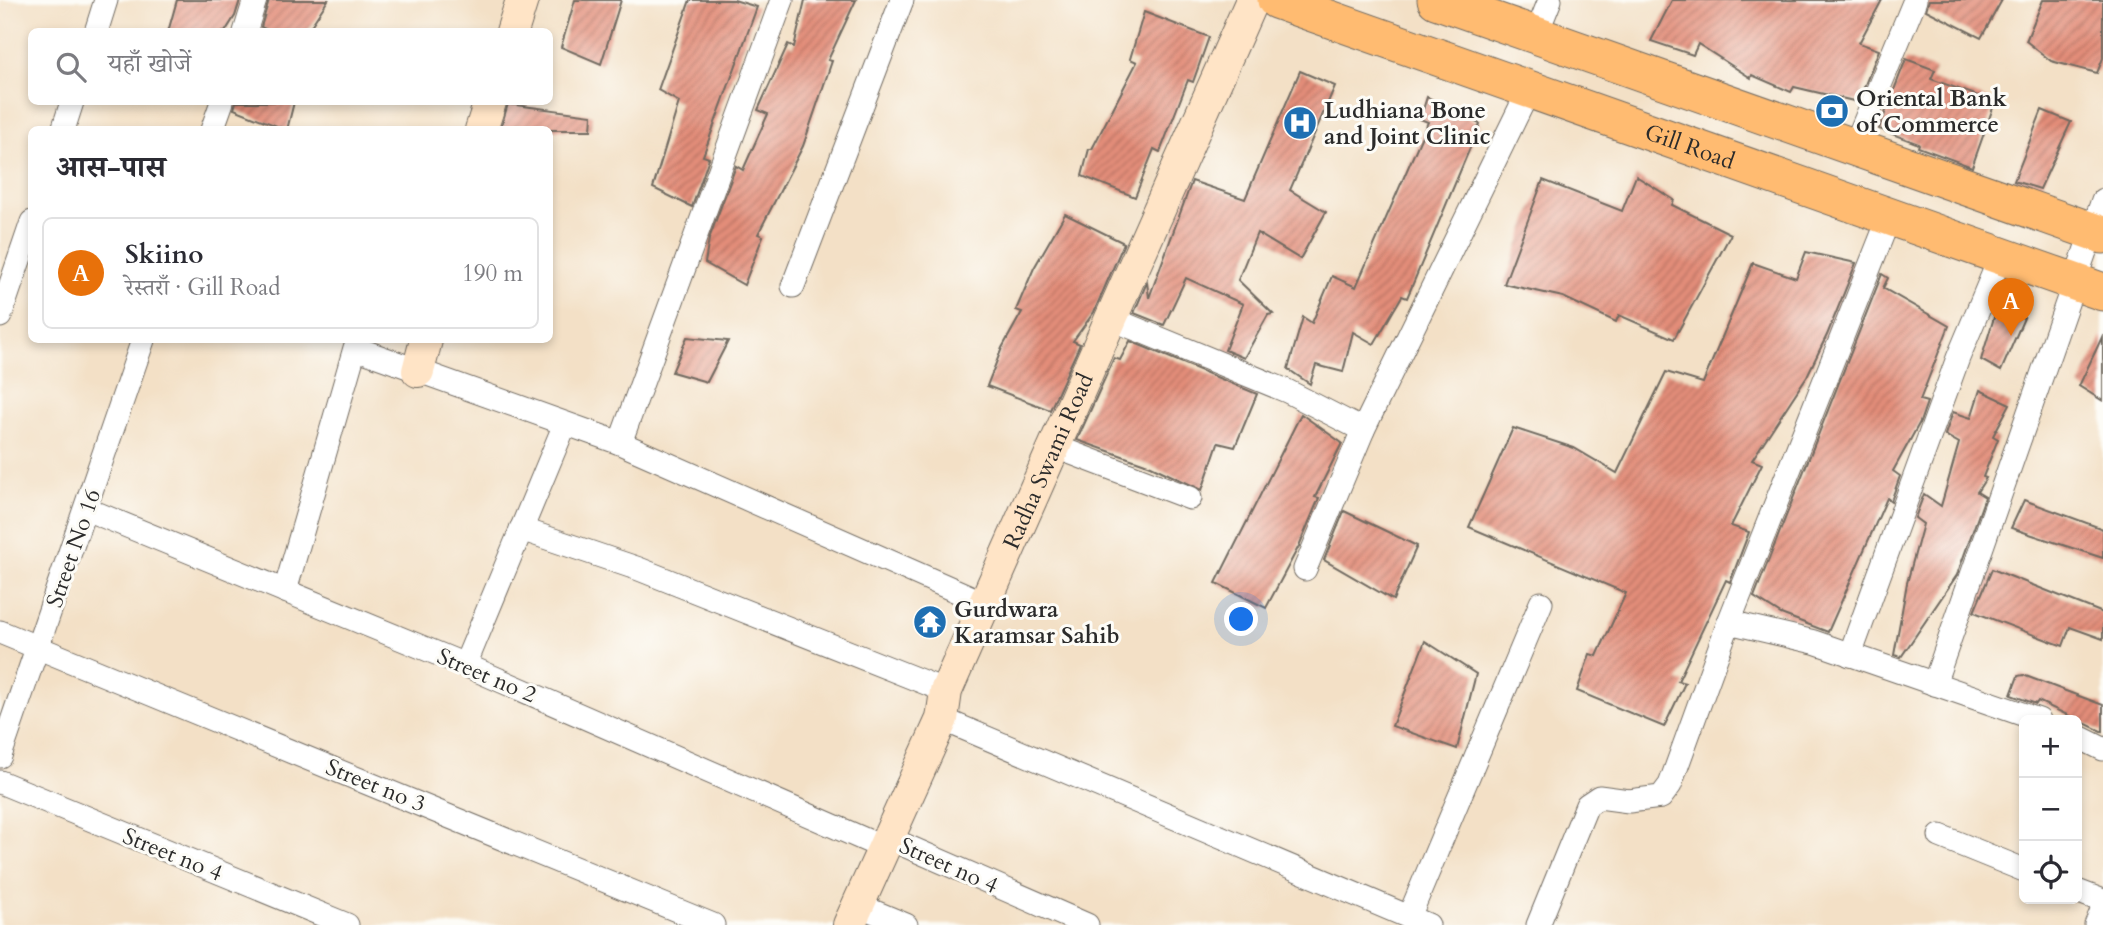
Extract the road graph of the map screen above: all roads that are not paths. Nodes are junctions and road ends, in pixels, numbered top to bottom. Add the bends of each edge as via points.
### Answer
1 (106, 0) edge
2 (255, 0) edge
3 (522, 0) edge
4 (782, 0) edge
5 (902, 0) edge
6 (1252, 0) edge
7 (1276, 0) edge
8 (1436, 0) edge
9 (1550, 0) edge
10 (1914, 0) edge
11 (97, 28) edge
12 (246, 28) edge
13 (513, 28) edge
14 (1536, 36) junction
15 (1529, 90) junction
16 (71, 105) edge
17 (221, 105) edge
18 (489, 105) edge
19 (64, 126) edge
20 (213, 126) edge
21 (482, 126) edge
22 (1854, 148) junction
23 (1889, 218) junction
24 (2099, 222) edge
25 (28, 234) edge
26 (2000, 258) junction
27 (793, 286) dead end
28 (2089, 287) edge
29 (0, 316) edge
30 (1112, 319) junction
31 (142, 343) edge
32 (425, 343) edge
33 (418, 371) junction
34 (565, 424) junction
35 (1363, 430) junction
36 (620, 443) junction
37 (1056, 447) junction
38 (1191, 498) dead end
39 (86, 509) junction
40 (521, 529) junction
41 (1305, 569) dead end
42 (285, 591) junction
43 (1541, 603) dead end
44 (986, 604) junction
45 (1729, 622) junction
46 (0, 632) edge
47 (39, 646) junction
48 (1850, 655) junction
49 (465, 665) junction
50 (1934, 684) junction
51 (944, 705) junction
52 (2024, 715) edge
53 (2082, 738) edge
54 (2103, 749) edge
55 (0, 756) edge
56 (0, 782) edge
57 (1940, 836) dead end
58 (886, 843) junction
59 (2019, 868) edge
60 (2082, 893) edge
61 (2103, 901) edge
62 (2103, 908) edge
63 (854, 915) edge
64 (1418, 921) edge
65 (346, 925) edge
66 (713, 925) edge
67 (906, 925) edge
68 (1087, 925) edge
69 (1538, 925) edge
70 (2096, 925) edge

1 - 11 street
2 - 12 street
3 - 13 street
4 - 36 street
5 - 27 street
6 - 30 street, Radha Swami Road
7 - 15 main road, Gill Road
8 - 14 main road
9 - 14 street
10 - 22 street
14 - 22 main road
15 - 23 main road, Gill Road
15 - 35 street
16 - 19 street
17 - 20 street
18 - 21 street
22 - 24 main road
23 - 26 main road, Gill Road
23 - 45 street
24 - 28 street
25 - 29 street
26 - 28 main road, Gill Road
26 - 48 street via 1958,358
28 - 50 street
30 - 35 street via 1287,391
30 - 37 street, Radha Swami Road
31 - 39 street, Street No 16
32 - 33 street
33 - 34 street
33 - 42 street via 355,348
34 - 36 street
34 - 40 street
35 - 41 street
36 - 44 street
37 - 38 street
37 - 44 street, Radha Swami Road
39 - 42 street, Street no 2
39 - 47 street, Street No 16
40 - 49 street
40 - 51 street via 639,569
42 - 49 street, Street no 2
43 - 64 street
44 - 51 street, Radha Swami Road
45 - 48 street
45 - 69 street via 1670,785 1661,797 1629,801 1599,797 1587,805
46 - 47 street, Street no 3
47 - 55 street, Street No 16
47 - 66 street, Street no 3
48 - 50 street
49 - 58 street, Street no 2
50 - 52 street
51 - 58 street, Radha Swami Road
51 - 64 street
53 - 54 street
56 - 65 street, Street no 4
57 - 59 street
58 - 63 street, Radha Swami Road
58 - 68 street, Street no 4
60 - 61 street
62 - 70 street
63 - 67 street

